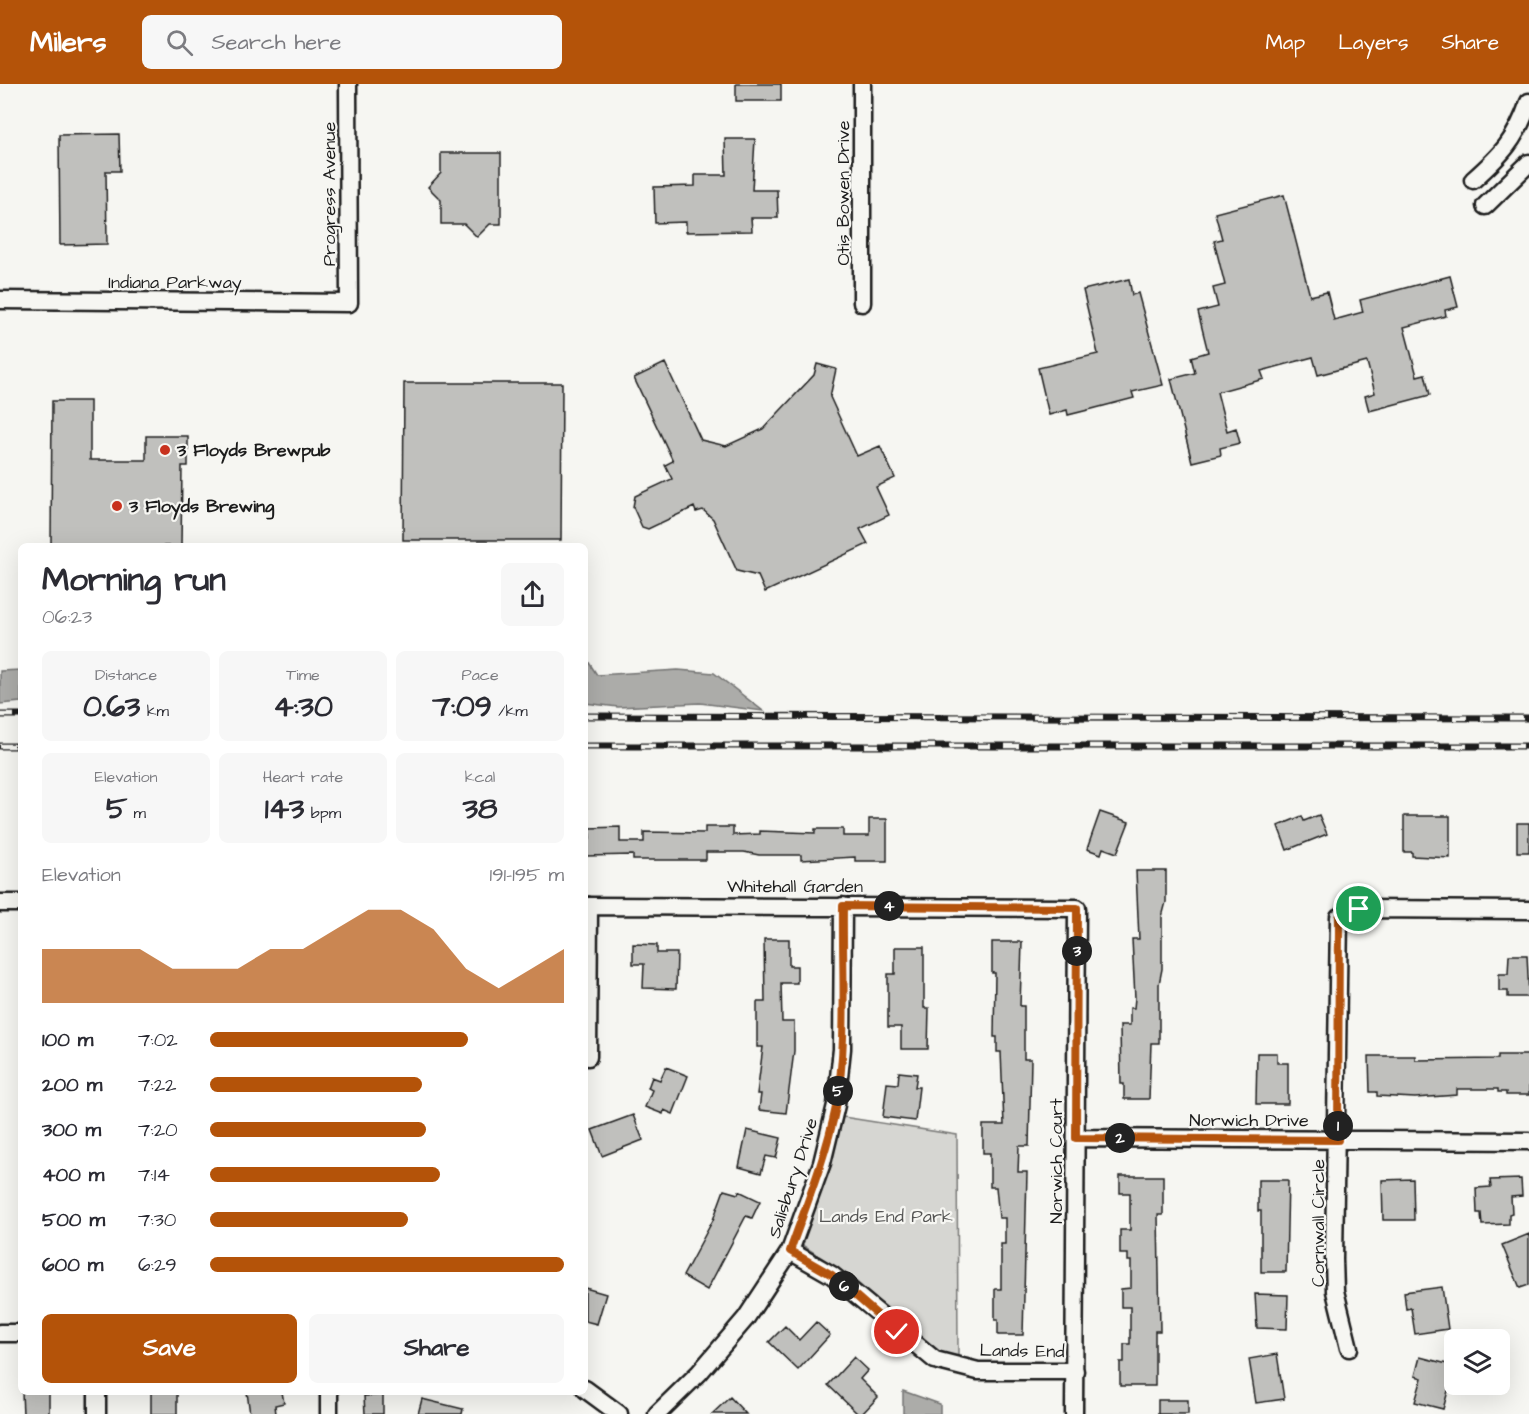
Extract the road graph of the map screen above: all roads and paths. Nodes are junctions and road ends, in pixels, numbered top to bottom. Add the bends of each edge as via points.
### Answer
1 (348, 84) edge
2 (862, 84) edge
3 (1529, 102) edge
4 (1529, 163) edge
5 (1473, 180) dead end
6 (1485, 206) dead end
7 (0, 300) edge
8 (349, 303) joint
9 (862, 303) dead end
10 (0, 903) edge
11 (18, 903) edge
12 (588, 906) edge
13 (843, 906) junction
14 (1077, 908) joint
15 (1529, 910) edge
16 (1076, 1138) junction
17 (1338, 1140) junction
18 (1529, 1141) edge
19 (790, 1251) junction
20 (0, 1333) edge
21 (18, 1333) edge
22 (1349, 1348) dead end
23 (1075, 1371) junction
24 (588, 1391) edge
25 (97, 1395) edge
26 (329, 1395) edge
27 (97, 1414) edge
28 (329, 1414) edge
29 (619, 1414) edge
30 (657, 1414) edge
31 (1074, 1414) edge

1 - 8 street, Progress Avenue
2 - 9 street, Otis Bowen Drive
3 - 5 street via 1519,132
4 - 6 street
7 - 8 street, Indiana Parkway
10 - 11 street
12 - 13 street, Whitehall Garden
13 - 14 street, Whitehall Garden
13 - 19 street, Salisbury Drive via 842,1049 836,1105 822,1163
14 - 16 street, Norwich Court
15 - 17 street, Cornwall Circle via 1359,909 1339,917
16 - 17 street, Norwich Drive
16 - 23 street, Norwich Court
17 - 18 street, Norwich Drive
17 - 22 street, Cornwall Circle via 1335,1291
19 - 23 street, Lands End via 832,1275 935,1360 978,1371
19 - 30 street, Salisbury Drive via 746,1318
20 - 21 street
23 - 31 street, Norwich Court
24 - 29 street
25 - 27 street
26 - 28 street

